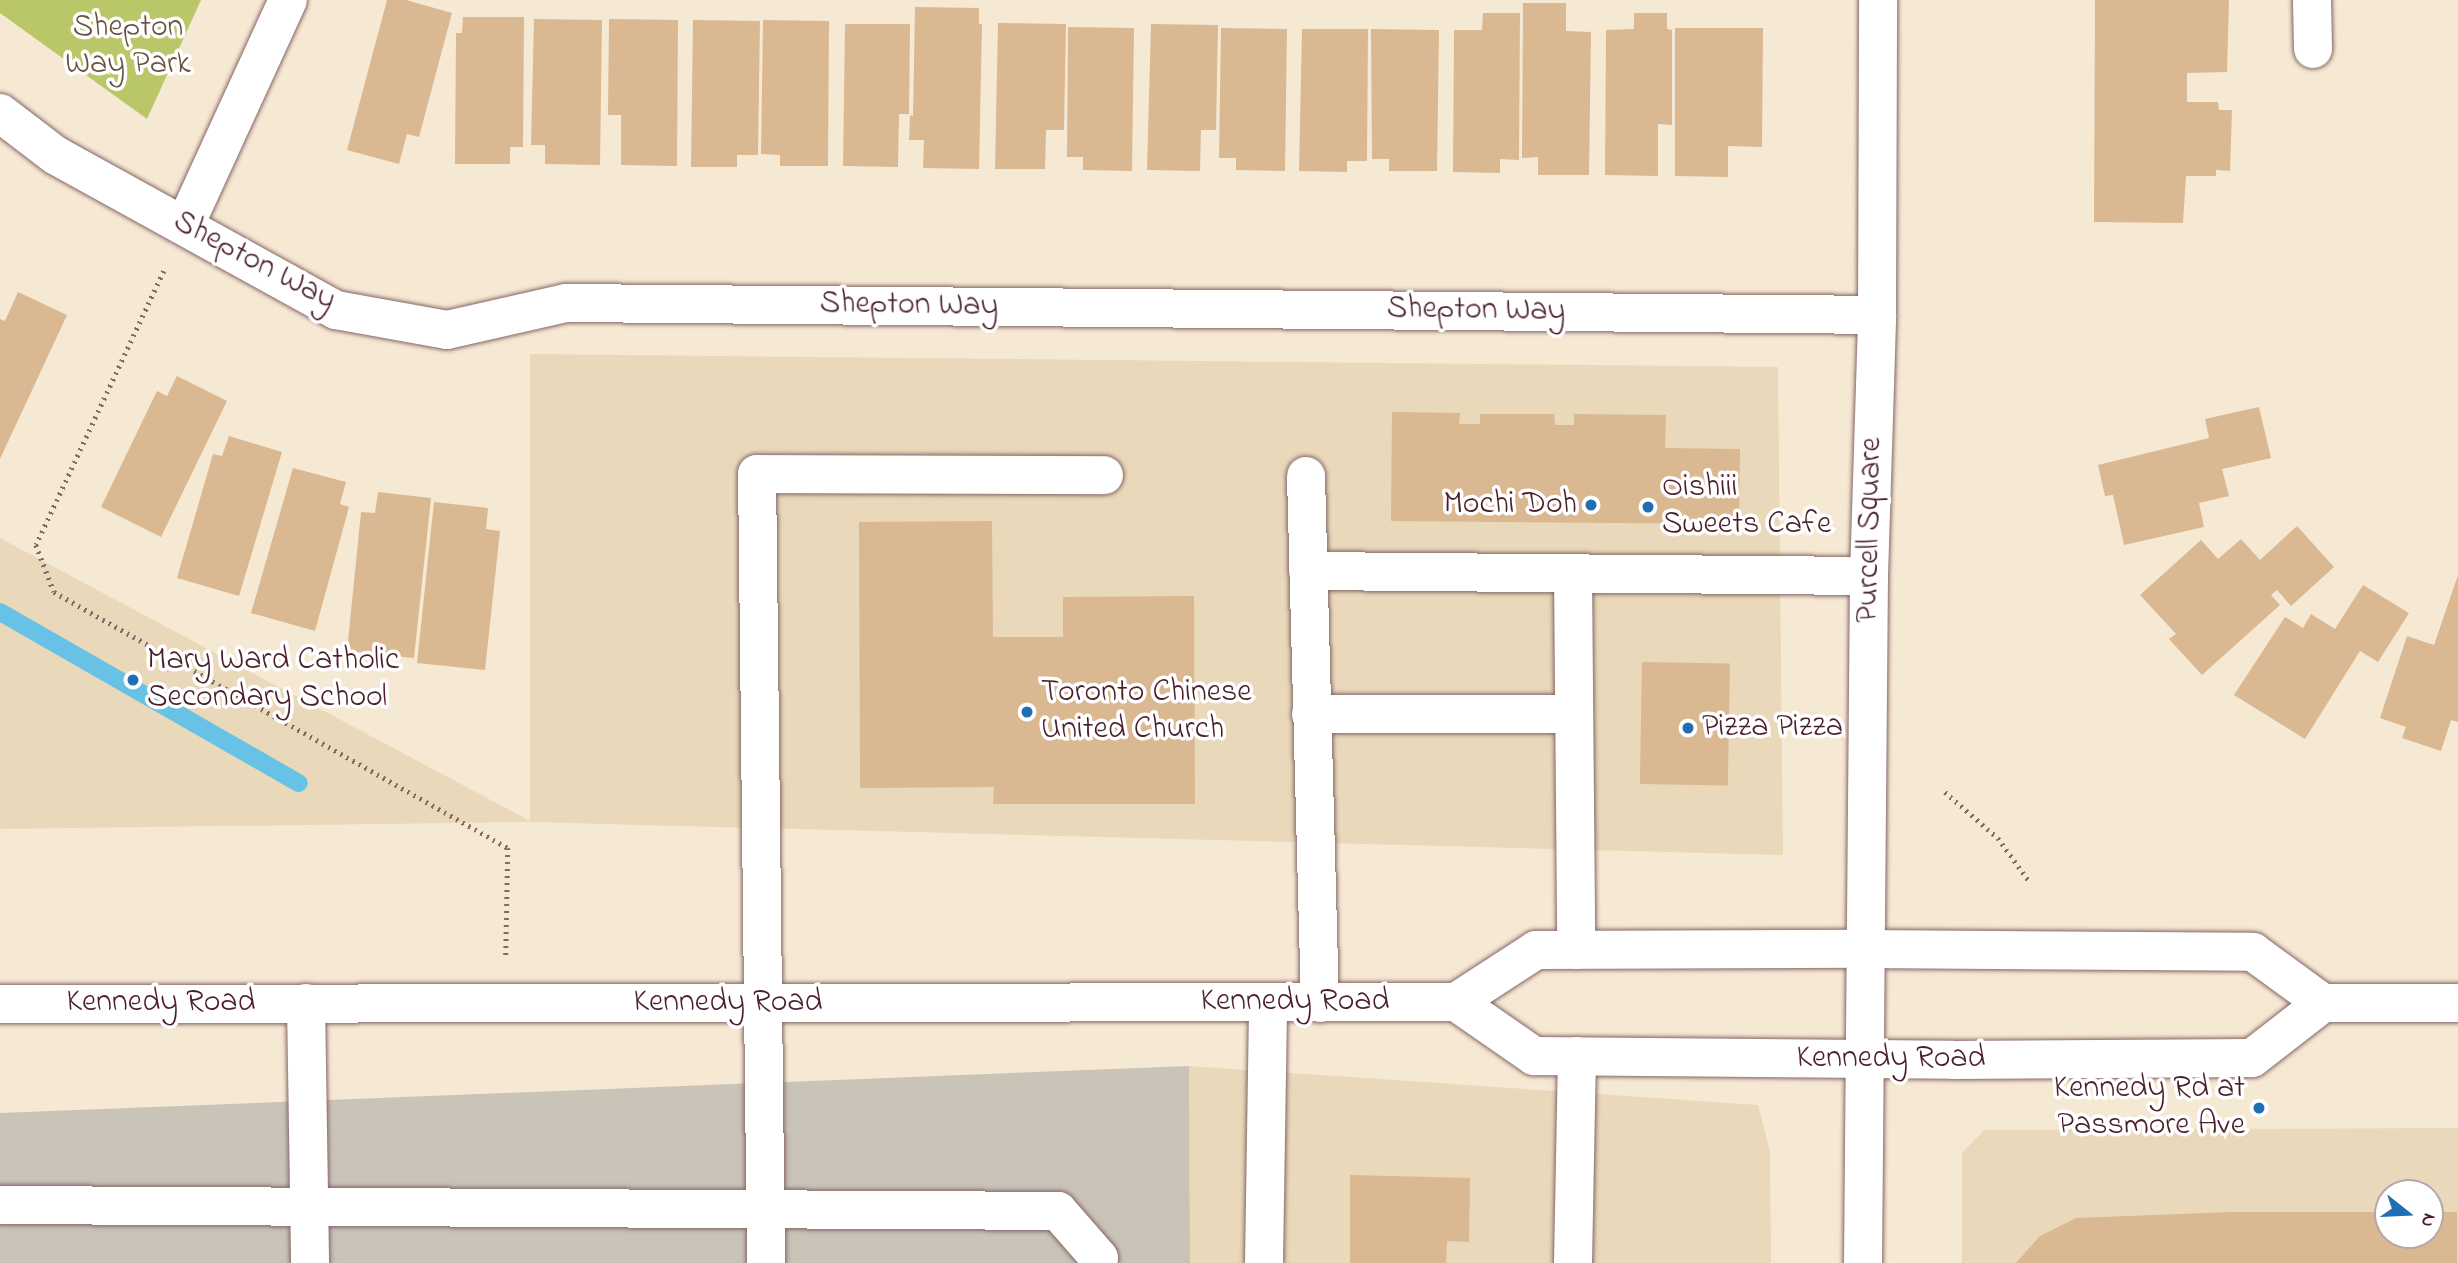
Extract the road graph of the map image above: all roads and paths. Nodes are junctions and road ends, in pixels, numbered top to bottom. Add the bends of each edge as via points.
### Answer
1 (288, 0) edge
2 (1878, 0) edge
3 (2312, 0) edge
4 (2313, 49) dead end
5 (0, 113) edge
6 (185, 226) junction
7 (1877, 316) junction
8 (1104, 475) dead end
9 (1306, 476) dead end
10 (1308, 571) junction
11 (1573, 573) junction
12 (1869, 576) junction
13 (1311, 714) junction
14 (1574, 714) junction
15 (1945, 792) dead end
16 (2029, 881) dead end
17 (1864, 949) junction
18 (1576, 950) junction
19 (1268, 1002) junction
20 (1456, 1002) junction
21 (306, 1003) junction
22 (505, 1003) junction
23 (762, 1003) junction
24 (1320, 1003) junction
25 (2323, 1003) junction
26 (2458, 1003) edge
27 (0, 1004) edge
28 (1577, 1056) junction
29 (1863, 1059) junction
30 (0, 1205) edge
31 (309, 1207) junction
32 (765, 1209) junction
33 (310, 1263) edge
34 (766, 1263) edge
35 (1098, 1263) edge
36 (1264, 1263) edge
37 (1573, 1263) edge
38 (1863, 1263) edge

1 - 6 street
2 - 7 street, Purcell Square
3 - 4 street
5 - 6 street, Shepton Way via 55,155
6 - 7 street, Shepton Way via 336,310 447,330 566,303
6 - 22 path via 36,545 54,592 508,848
7 - 12 street, Purcell Square
8 - 23 street via 757,474
9 - 10 street
10 - 11 street
10 - 13 street
11 - 12 street
11 - 14 street
12 - 17 street, Purcell Square
13 - 14 street
13 - 24 street
14 - 18 street
15 - 16 path via 1998,838
17 - 18 street
17 - 25 street via 2253,952
17 - 29 street, Purcell Square
18 - 20 street via 1536,950
19 - 23 street, Kennedy Road
19 - 24 street, Kennedy Road
19 - 36 street
20 - 24 street, Kennedy Road
20 - 28 street, Kennedy Road via 1534,1056
21 - 22 street, Kennedy Road
21 - 27 street, Kennedy Road
21 - 31 street
22 - 23 street, Kennedy Road
23 - 32 street
25 - 26 street
25 - 29 street, Kennedy Road via 2252,1058
28 - 29 street, Kennedy Road
28 - 37 street
29 - 38 street, Purcell Square
30 - 31 street
31 - 32 street
31 - 33 street
32 - 34 street
32 - 35 street via 1058,1211

